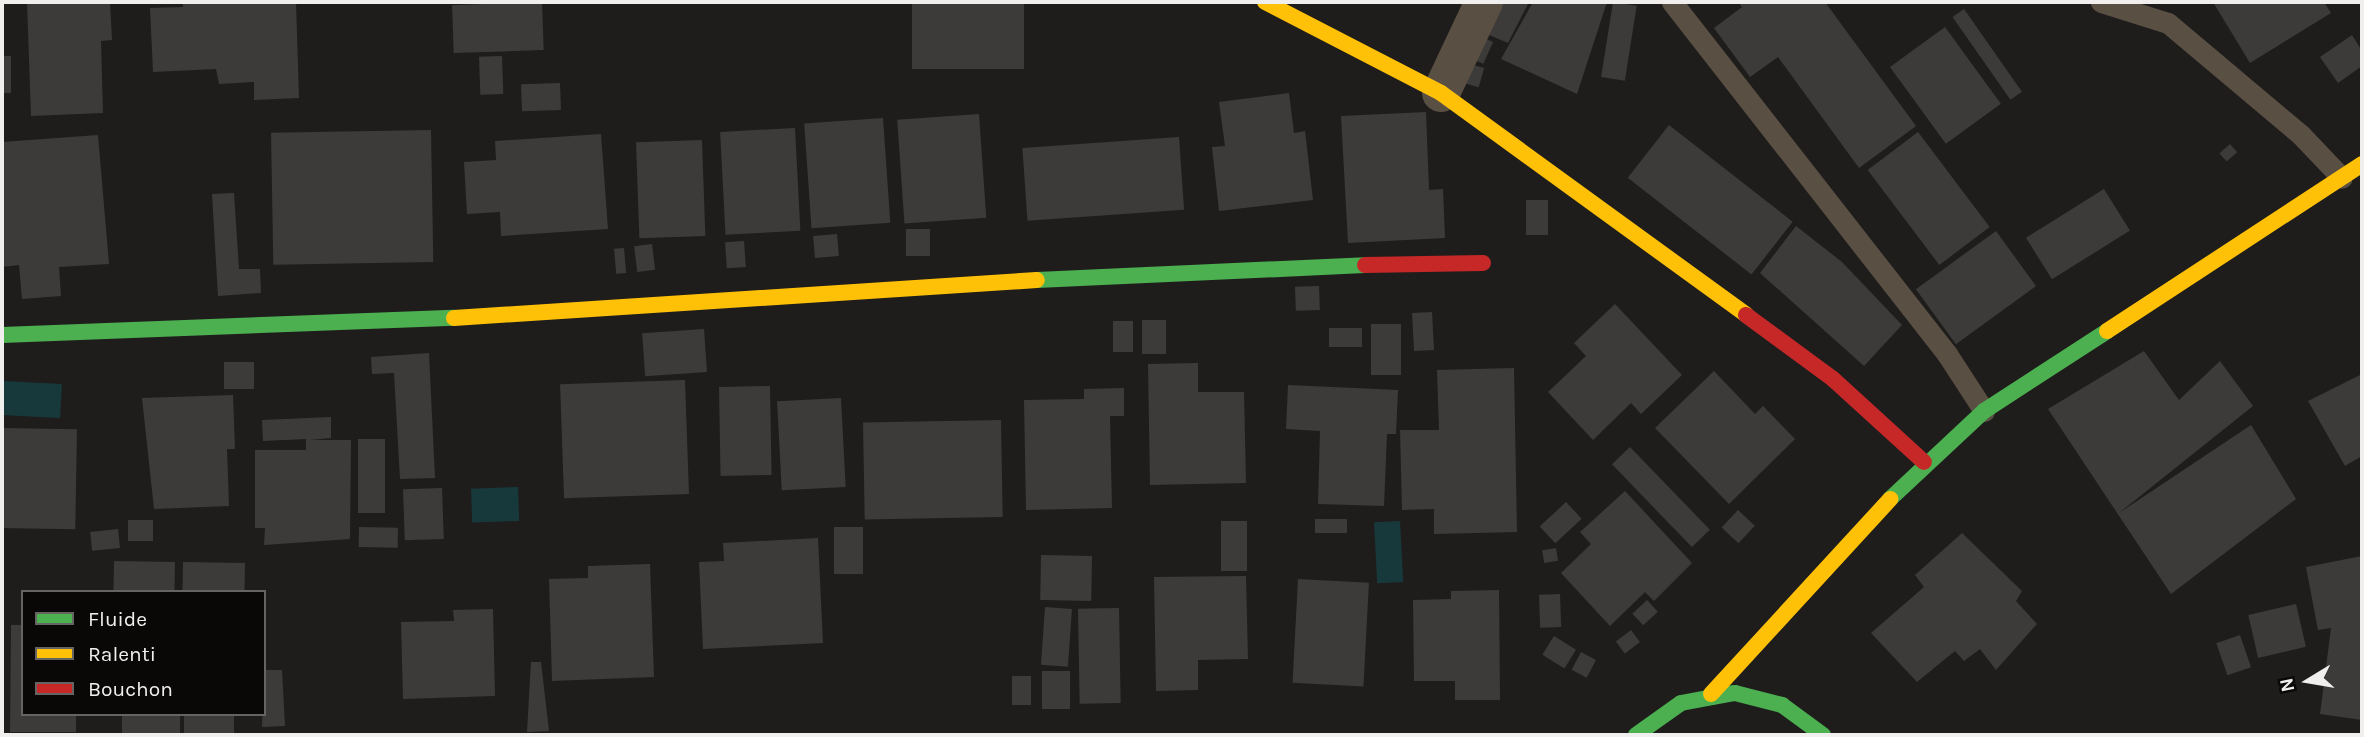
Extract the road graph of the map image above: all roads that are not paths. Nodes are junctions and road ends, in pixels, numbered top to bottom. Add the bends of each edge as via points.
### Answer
1 (1265, 2) edge
2 (1484, 2) edge
3 (1672, 2) edge
4 (2101, 2) edge
5 (1441, 93) junction
6 (2362, 164) edge
7 (2342, 178) junction
8 (1483, 263) dead end
9 (2, 335) edge
10 (1984, 411) junction
11 (1924, 462) junction
12 (1711, 694) junction
13 (1636, 735) edge
14 (1823, 735) edge

1 - 5 street
2 - 5 street
3 - 10 lane via 1947,354
4 - 7 lane via 2168,23 2301,135
5 - 11 street via 1833,379
6 - 7 street
7 - 10 street
8 - 9 street via 1212,268 384,323
10 - 11 street
11 - 12 street
12 - 13 street via 1666,711
12 - 14 street via 1770,701 1803,717

